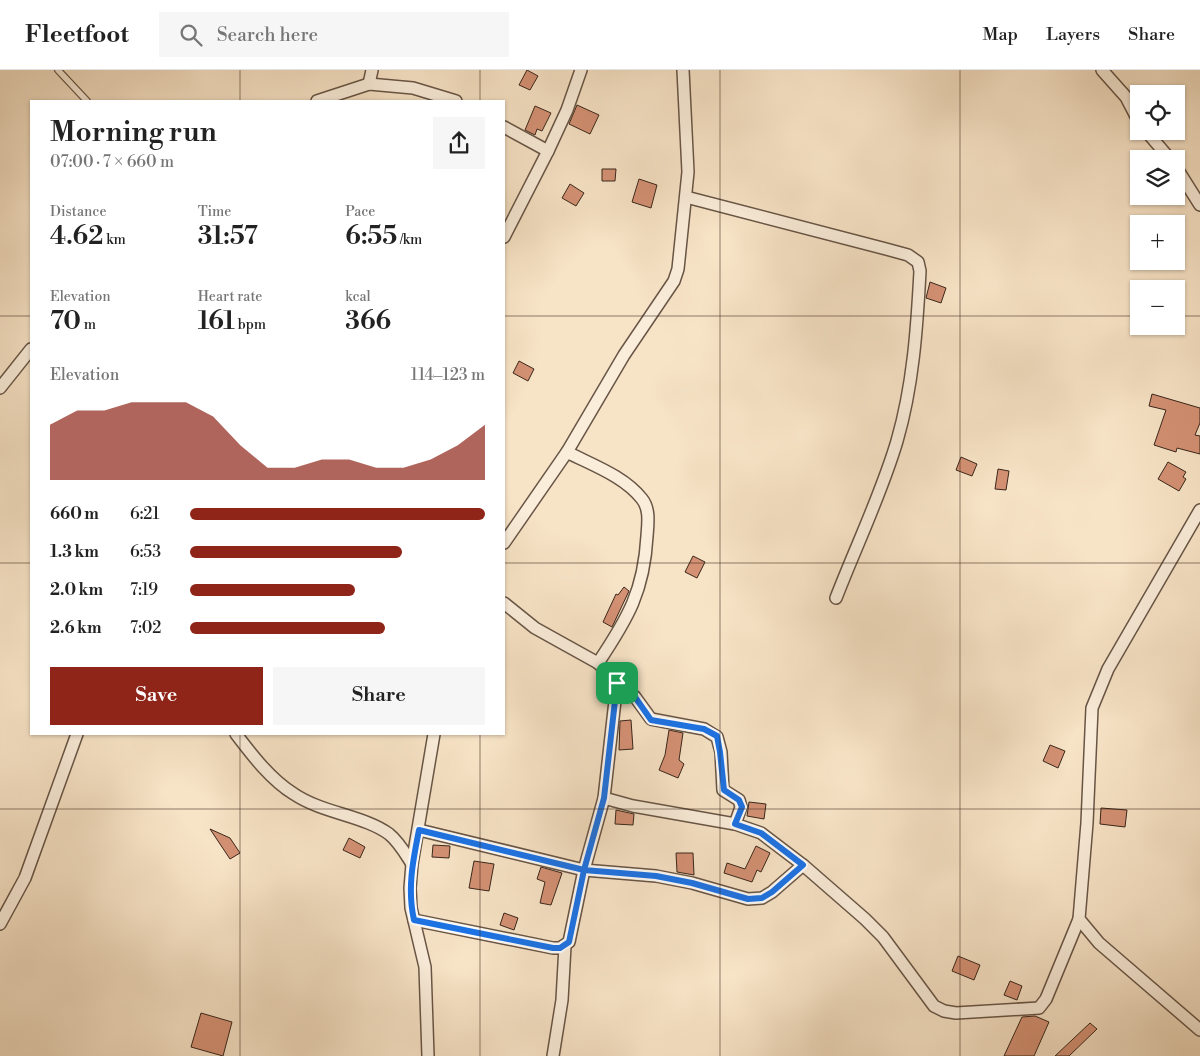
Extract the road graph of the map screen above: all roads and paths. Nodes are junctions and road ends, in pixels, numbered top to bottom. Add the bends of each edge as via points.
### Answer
1 (58, 70) edge
2 (372, 70) edge
3 (581, 70) edge
4 (683, 70) edge
5 (1102, 70) edge
6 (369, 84) junction
7 (86, 100) edge
8 (320, 100) edge
9 (453, 100) edge
10 (1130, 105) edge
11 (505, 128) edge
12 (1154, 140) edge
13 (1162, 150) edge
14 (548, 152) junction
15 (1185, 181) edge
16 (686, 197) junction
17 (1200, 204) edge
18 (505, 235) edge
19 (30, 350) edge
20 (0, 388) edge
21 (567, 452) junction
22 (1200, 510) edge
23 (1196, 527) edge
24 (505, 542) edge
25 (836, 598) dead end
26 (505, 603) edge
27 (598, 663) junction
28 (617, 683) junction
29 (77, 735) edge
30 (237, 735) edge
31 (434, 735) edge
32 (604, 798) junction
33 (735, 824) junction
34 (419, 830) junction
35 (412, 864) junction
36 (803, 865) junction
37 (584, 870) junction
38 (1079, 919) junction
39 (414, 920) junction
40 (0, 924) edge
41 (566, 946) junction
42 (1200, 1030) edge
43 (428, 1056) edge
44 (553, 1056) edge

1 - 7 lane
2 - 6 street
3 - 14 street
4 - 16 street via 688,149
5 - 10 street
6 - 8 street
6 - 9 street via 413,88
11 - 14 street
12 - 13 street
14 - 18 street
15 - 17 street
16 - 21 street via 674,281 624,355
16 - 25 street via 908,255 918,262 917,331 906,406 888,471
19 - 20 street
21 - 24 street
21 - 27 street via 630,486 646,504 647,541 641,586 618,634
22 - 23 street
23 - 38 street via 1108,669 1092,708
26 - 27 street via 535,628
27 - 28 street
28 - 32 street
28 - 33 street via 635,697 651,720 704,729 717,736 724,790 739,800 742,807
29 - 40 street via 24,878
30 - 35 street via 277,782 316,806 390,835
31 - 34 street
32 - 33 street
32 - 37 street
33 - 36 street via 761,833
34 - 35 street
34 - 37 street
35 - 39 street via 410,888
36 - 37 street via 772,892 762,898 748,899 656,876
36 - 38 street via 866,919 925,996 944,1011 1039,1008 1046,999
37 - 41 street via 572,937
38 - 42 street via 1099,943
39 - 41 street via 553,948
39 - 43 street via 425,967
41 - 44 street

